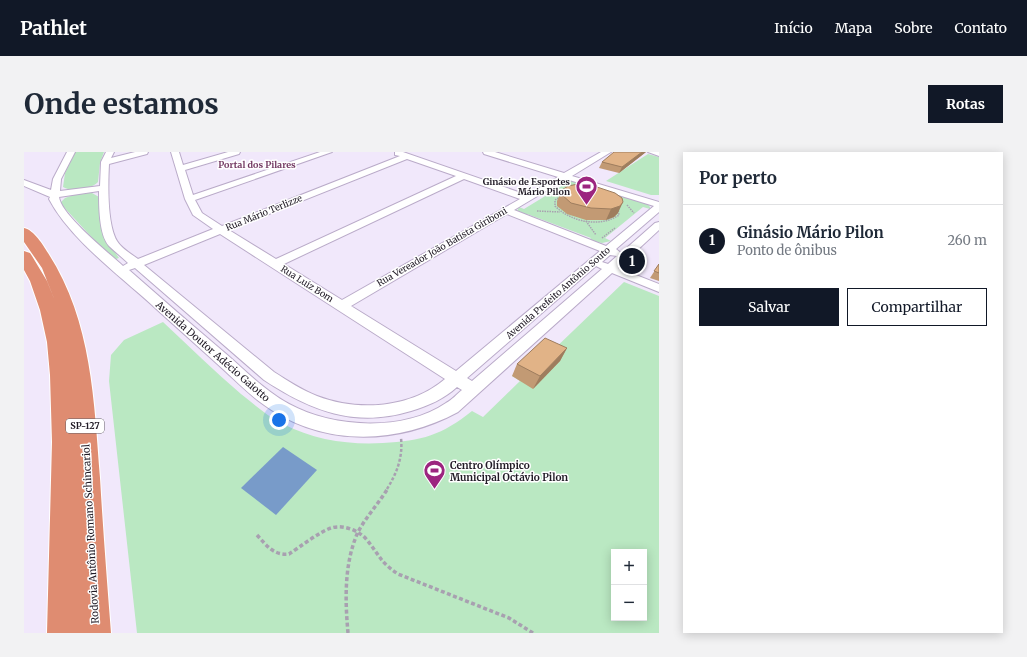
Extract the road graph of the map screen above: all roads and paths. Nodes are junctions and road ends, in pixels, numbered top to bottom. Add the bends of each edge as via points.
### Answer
1 (72, 152) edge
2 (144, 152) edge
3 (175, 152) edge
4 (236, 152) edge
5 (328, 152) edge
6 (394, 152) edge
7 (487, 152) edge
8 (607, 152) edge
9 (652, 152) edge
10 (504, 154) edge
11 (659, 154) edge
12 (407, 156) junction
13 (108, 157) edge
14 (180, 169) junction
15 (567, 174) junction
16 (463, 176) junction
17 (24, 182) edge
18 (105, 188) junction
19 (54, 195) junction
20 (527, 198) junction
21 (190, 199) junction
22 (659, 204) edge
23 (505, 210) junction
24 (530, 211) dead end
25 (560, 212) junction
26 (568, 216) junction
27 (575, 218) junction
28 (562, 220) dead end
29 (586, 221) junction
30 (569, 222) dead end
31 (659, 225) edge
32 (221, 230) junction
33 (24, 232) edge
34 (653, 238) edge
35 (600, 240) dead end
36 (608, 250) junction
37 (24, 256) edge
38 (624, 256) junction
39 (594, 262) junction
40 (135, 264) junction
41 (274, 264) junction
42 (610, 269) junction
43 (121, 270) junction
44 (659, 288) edge
45 (341, 306) junction
46 (457, 379) junction
47 (474, 390) junction
48 (398, 428) junction
49 (359, 531) junction
50 (257, 535) dead end
51 (64, 633) edge
52 (94, 633) edge
53 (348, 633) edge
54 (533, 633) edge

1 - 19 street via 57,179
2 - 13 street
3 - 14 street, Rua Luiz Bom
4 - 14 street
5 - 21 street
6 - 12 street
7 - 10 street
8 - 15 street, Rua Vereador João Batista Giriboni
9 - 11 street
10 - 15 street
12 - 16 street
12 - 32 street, Rua Mário Terlizze
13 - 18 street, Avenida Doutor Adécio Gaiotto
14 - 21 street, Rua Luiz Bom
15 - 20 street, Rua Vereador João Batista Giriboni
15 - 22 street
16 - 20 street
16 - 41 street
17 - 19 street
18 - 19 street
18 - 40 street, Avenida Doutor Adécio Gaiotto via 108,238
19 - 43 street, Avenida Doutor Adécio Gaiotto via 60,210 88,241
20 - 23 street, Rua Vereador João Batista Giriboni
21 - 32 street, Rua Luiz Bom via 198,215
22 - 36 street, Avenida Prefeito Antônio Souto
23 - 36 street
23 - 45 street, Rua Vereador João Batista Giriboni
24 - 25 path
25 - 26 path
25 - 29 path via 555,206 556,200 562,196 586,195 606,201 619,212 616,218 607,221
26 - 27 path
26 - 28 path
27 - 29 path
27 - 30 path
29 - 35 path
31 - 34 street, Avenida Prefeito Antônio Souto
32 - 40 street, Rua Mário Terlizze
32 - 41 street, Rua Luiz Bom
33 - 52 highway, Rodovia Antônio Romano Schincariol / SP-127 via 45,259 55,281 74,336 80,364
34 - 38 street, Avenida Prefeito Antônio Souto
36 - 38 street
36 - 39 street, Avenida Prefeito Antônio Souto
37 - 51 highway, SP-127 via 30,263 45,299 57,345 60,370 64,431
38 - 42 street, Avenida Prefeito Antônio Souto
39 - 42 street
39 - 46 street, Avenida Prefeito Antônio Souto
40 - 43 street, Rua Mário Terlizze
40 - 46 street, Avenida Doutor Adécio Gaiotto via 269,376 317,404 341,410 388,411 432,397
41 - 45 street, Rua Luiz Bom
42 - 44 street
42 - 47 street, Avenida Prefeito Antônio Souto
43 - 48 street, Avenida Doutor Adécio Gaiotto via 252,387 281,408 314,423 336,428
45 - 46 street, Rua Luiz Bom
46 - 47 street, Rua Luiz Bom
47 - 48 street, Avenida Doutor Adécio Gaiotto via 452,408 423,422
48 - 49 path via 403,449 398,468 386,493
49 - 50 path via 337,526 330,528 283,556 276,554
49 - 53 path via 347,572 345,607
49 - 54 path via 385,565 398,574 509,618

